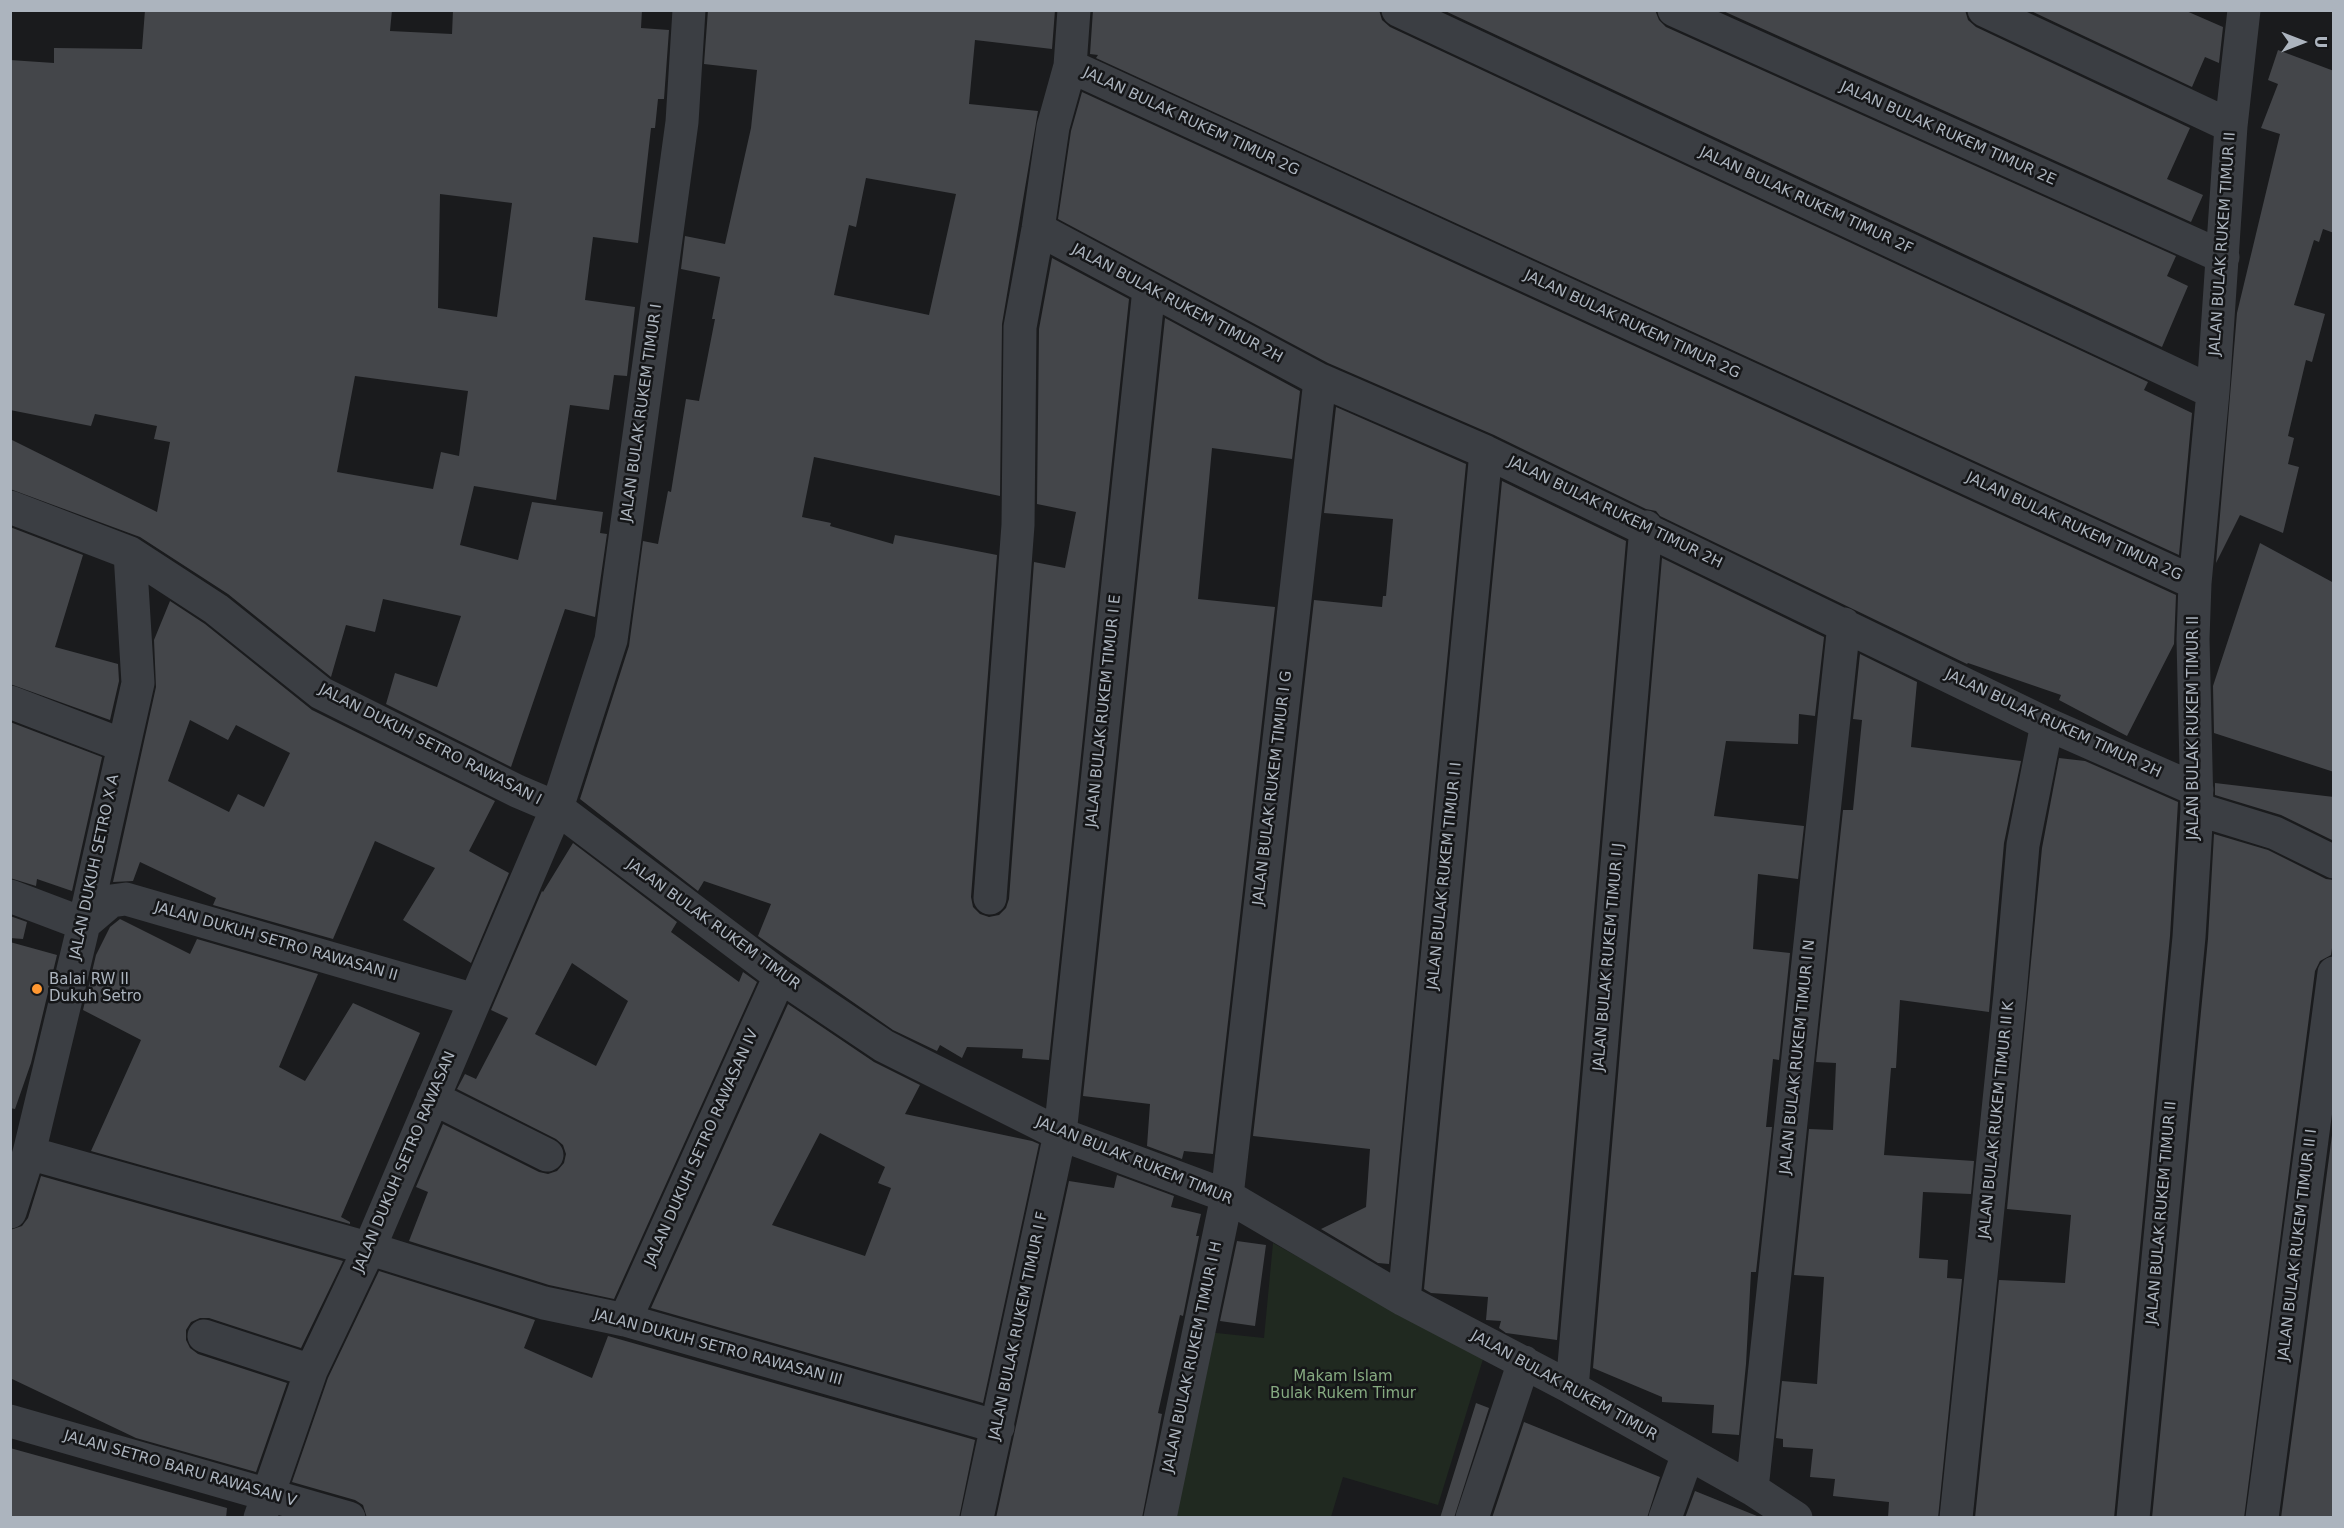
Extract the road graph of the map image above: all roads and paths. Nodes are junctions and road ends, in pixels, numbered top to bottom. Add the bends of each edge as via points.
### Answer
1 (689, 10) edge
2 (1074, 10) edge
3 (1398, 10) edge
4 (1674, 10) edge
5 (1984, 10) edge
6 (2244, 10) edge
7 (1070, 66) junction
8 (2231, 126) junction
9 (1038, 229) junction
10 (2223, 257) junction
11 (1149, 289) junction
12 (1320, 380) junction
13 (2213, 392) junction
14 (1486, 452) junction
15 (10, 507) edge
16 (1646, 527) junction
17 (130, 553) junction
18 (2195, 583) junction
19 (1844, 624) junction
20 (10, 702) edge
21 (2047, 724) junction
22 (122, 745) junction
23 (2197, 800) junction
24 (557, 808) junction
25 (2334, 862) edge
26 (10, 896) edge
27 (990, 898) dead end
28 (84, 924) junction
29 (2334, 973) edge
30 (780, 976) junction
31 (475, 1000) junction
32 (433, 1098) junction
33 (1060, 1134) junction
34 (547, 1155) dead end
35 (22, 1158) edge
36 (1227, 1196) junction
37 (10, 1212) edge
38 (369, 1249) junction
39 (1404, 1300) junction
40 (625, 1320) junction
41 (204, 1336) dead end
42 (1524, 1362) junction
43 (311, 1371) junction
44 (1572, 1388) junction
45 (10, 1421) edge
46 (998, 1427) junction
47 (1688, 1454) junction
48 (1752, 1489) junction
49 (264, 1505) edge
50 (1790, 1516) edge
51 (349, 1518) edge
52 (977, 1518) edge
53 (1160, 1518) edge
54 (1472, 1518) edge
55 (1665, 1518) edge
56 (1956, 1518) edge
57 (2133, 1518) edge
58 (2262, 1518) edge

1 - 24 street, JALAN BULAK RUKEM TIMUR I via 682,122 611,640
2 - 7 street
3 - 13 street, JALAN BULAK RUKEM TIMUR 2F
4 - 10 street, JALAN BULAK RUKEM TIMUR 2E
5 - 8 street
6 - 8 street, JALAN BULAK RUKEM TIMUR II
7 - 9 street via 1053,127
7 - 18 street, JALAN BULAK RUKEM TIMUR 2G
8 - 10 street, JALAN BULAK RUKEM TIMUR II
9 - 11 street, JALAN BULAK RUKEM TIMUR 2H
9 - 27 street via 1020,327 1018,525
10 - 13 street, JALAN BULAK RUKEM TIMUR II
11 - 12 street, JALAN BULAK RUKEM TIMUR 2H
11 - 33 street, JALAN BULAK RUKEM TIMUR I E
12 - 14 street, JALAN BULAK RUKEM TIMUR 2H
12 - 36 street, JALAN BULAK RUKEM TIMUR I G
13 - 18 street, JALAN BULAK RUKEM TIMUR II
14 - 16 street, JALAN BULAK RUKEM TIMUR 2H
14 - 39 street, JALAN BULAK RUKEM TIMUR I I
15 - 17 street, JALAN DUKUH SETRO RAWASAN I
16 - 19 street, JALAN BULAK RUKEM TIMUR 2H
16 - 44 street, JALAN BULAK RUKEM TIMUR I J
17 - 22 street, JALAN DUKUH SETRO X A via 138,683
17 - 24 street, JALAN DUKUH SETRO RAWASAN I via 216,609 321,693 517,792
18 - 23 street, JALAN BULAK RUKEM TIMUR II
19 - 21 street, JALAN BULAK RUKEM TIMUR 2H
19 - 48 street, JALAN BULAK RUKEM TIMUR I N
20 - 22 street
21 - 23 street, JALAN BULAK RUKEM TIMUR 2H
21 - 56 street, JALAN BULAK RUKEM TIMUR II K via 2023,845
22 - 28 street, JALAN DUKUH SETRO X A
23 - 25 street, JALAN BULAK RUKEM TIMUR 2H
23 - 57 street, JALAN BULAK RUKEM TIMUR II via 2189,937
24 - 30 street, JALAN BULAK RUKEM TIMUR
24 - 31 street, JALAN DUKUH SETRO RAWASAN
26 - 28 street
28 - 31 street, JALAN DUKUH SETRO RAWASAN II via 111,901 126,899
28 - 35 street, JALAN DUKUH SETRO X A
29 - 58 street, JALAN BULAK RUKEM TIMUR II I
30 - 33 street, JALAN BULAK RUKEM TIMUR via 884,1046
30 - 40 street, JALAN DUKUH SETRO RAWASAN IV
31 - 32 street, JALAN DUKUH SETRO RAWASAN
32 - 34 street
32 - 38 street, JALAN DUKUH SETRO RAWASAN
33 - 36 street, JALAN BULAK RUKEM TIMUR
33 - 46 street, JALAN BULAK RUKEM TIMUR I F
35 - 37 street, JALAN DUKUH SETRO X A
35 - 38 street, JALAN DUKUH SETRO RAWASAN III
36 - 39 street, JALAN BULAK RUKEM TIMUR
36 - 53 street, JALAN BULAK RUKEM TIMUR I H
38 - 40 street, JALAN DUKUH SETRO RAWASAN III via 544,1303
38 - 43 street, JALAN DUKUH SETRO RAWASAN
39 - 42 street, JALAN BULAK RUKEM TIMUR
40 - 46 street, JALAN DUKUH SETRO RAWASAN III
41 - 43 street
42 - 44 street, JALAN BULAK RUKEM TIMUR
42 - 54 street
43 - 49 street, JALAN DUKUH SETRO RAWASAN
44 - 47 street, JALAN BULAK RUKEM TIMUR
45 - 49 street, JALAN SETRO BARU RAWASAN V
46 - 52 street, JALAN BULAK RUKEM TIMUR I F
47 - 48 street, JALAN BULAK RUKEM TIMUR
47 - 55 street
48 - 50 street, JALAN BULAK RUKEM TIMUR
49 - 51 street, JALAN SETRO BARU RAWASAN V

